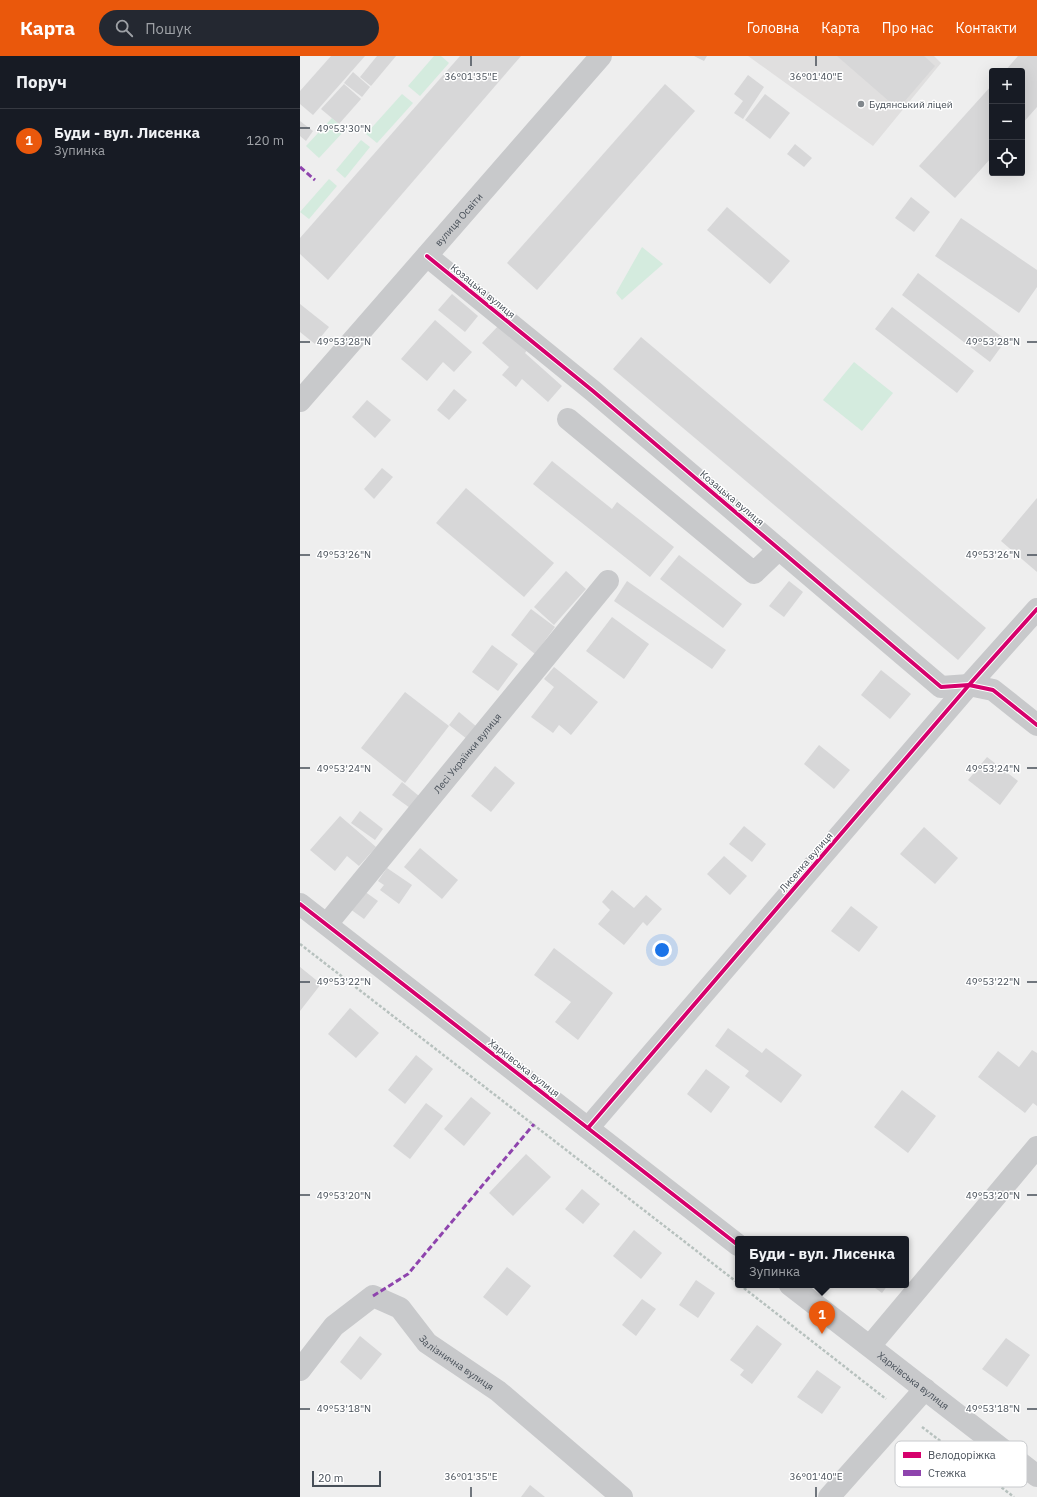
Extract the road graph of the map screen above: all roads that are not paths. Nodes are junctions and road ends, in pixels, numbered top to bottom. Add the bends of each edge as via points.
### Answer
1 (601, 56) edge
2 (427, 256) junction
3 (300, 401) edge
4 (568, 419) dead end
5 (779, 549) junction
6 (608, 580) dead end
7 (1037, 609) edge
8 (969, 685) junction
9 (1037, 725) edge
10 (300, 904) edge
11 (327, 924) junction
12 (588, 1128) junction
13 (1037, 1147) edge
14 (735, 1243) edge
15 (794, 1288) edge
16 (870, 1346) junction
17 (300, 1370) edge
18 (925, 1389) junction
19 (992, 1441) edge
20 (1027, 1468) edge
21 (1037, 1476) edge
22 (622, 1497) edge
23 (829, 1497) edge

1 - 2 street, вулиця Освіти
2 - 3 street, вулиця Освіти
2 - 5 street, Козацька вулиця via 593,391
4 - 5 street via 754,573
5 - 8 street, Козацька вулиця via 941,687
6 - 11 street, Лесі Українки вулиця
7 - 8 street, Лисенка вулиця
8 - 9 street, Козацька вулиця via 993,690
8 - 12 street, Лисенка вулиця
10 - 11 street, Харківська вулиця
11 - 12 street, Харківська вулиця
12 - 14 street, Харківська вулиця
13 - 16 street
15 - 16 street, Харківська вулиця
16 - 18 street, Харківська вулиця
17 - 22 street, Залізнична вулиця via 334,1326 373,1296 400,1308 427,1343 498,1391
18 - 19 street, Харківська вулиця
18 - 23 street
20 - 21 street, Харківська вулиця

